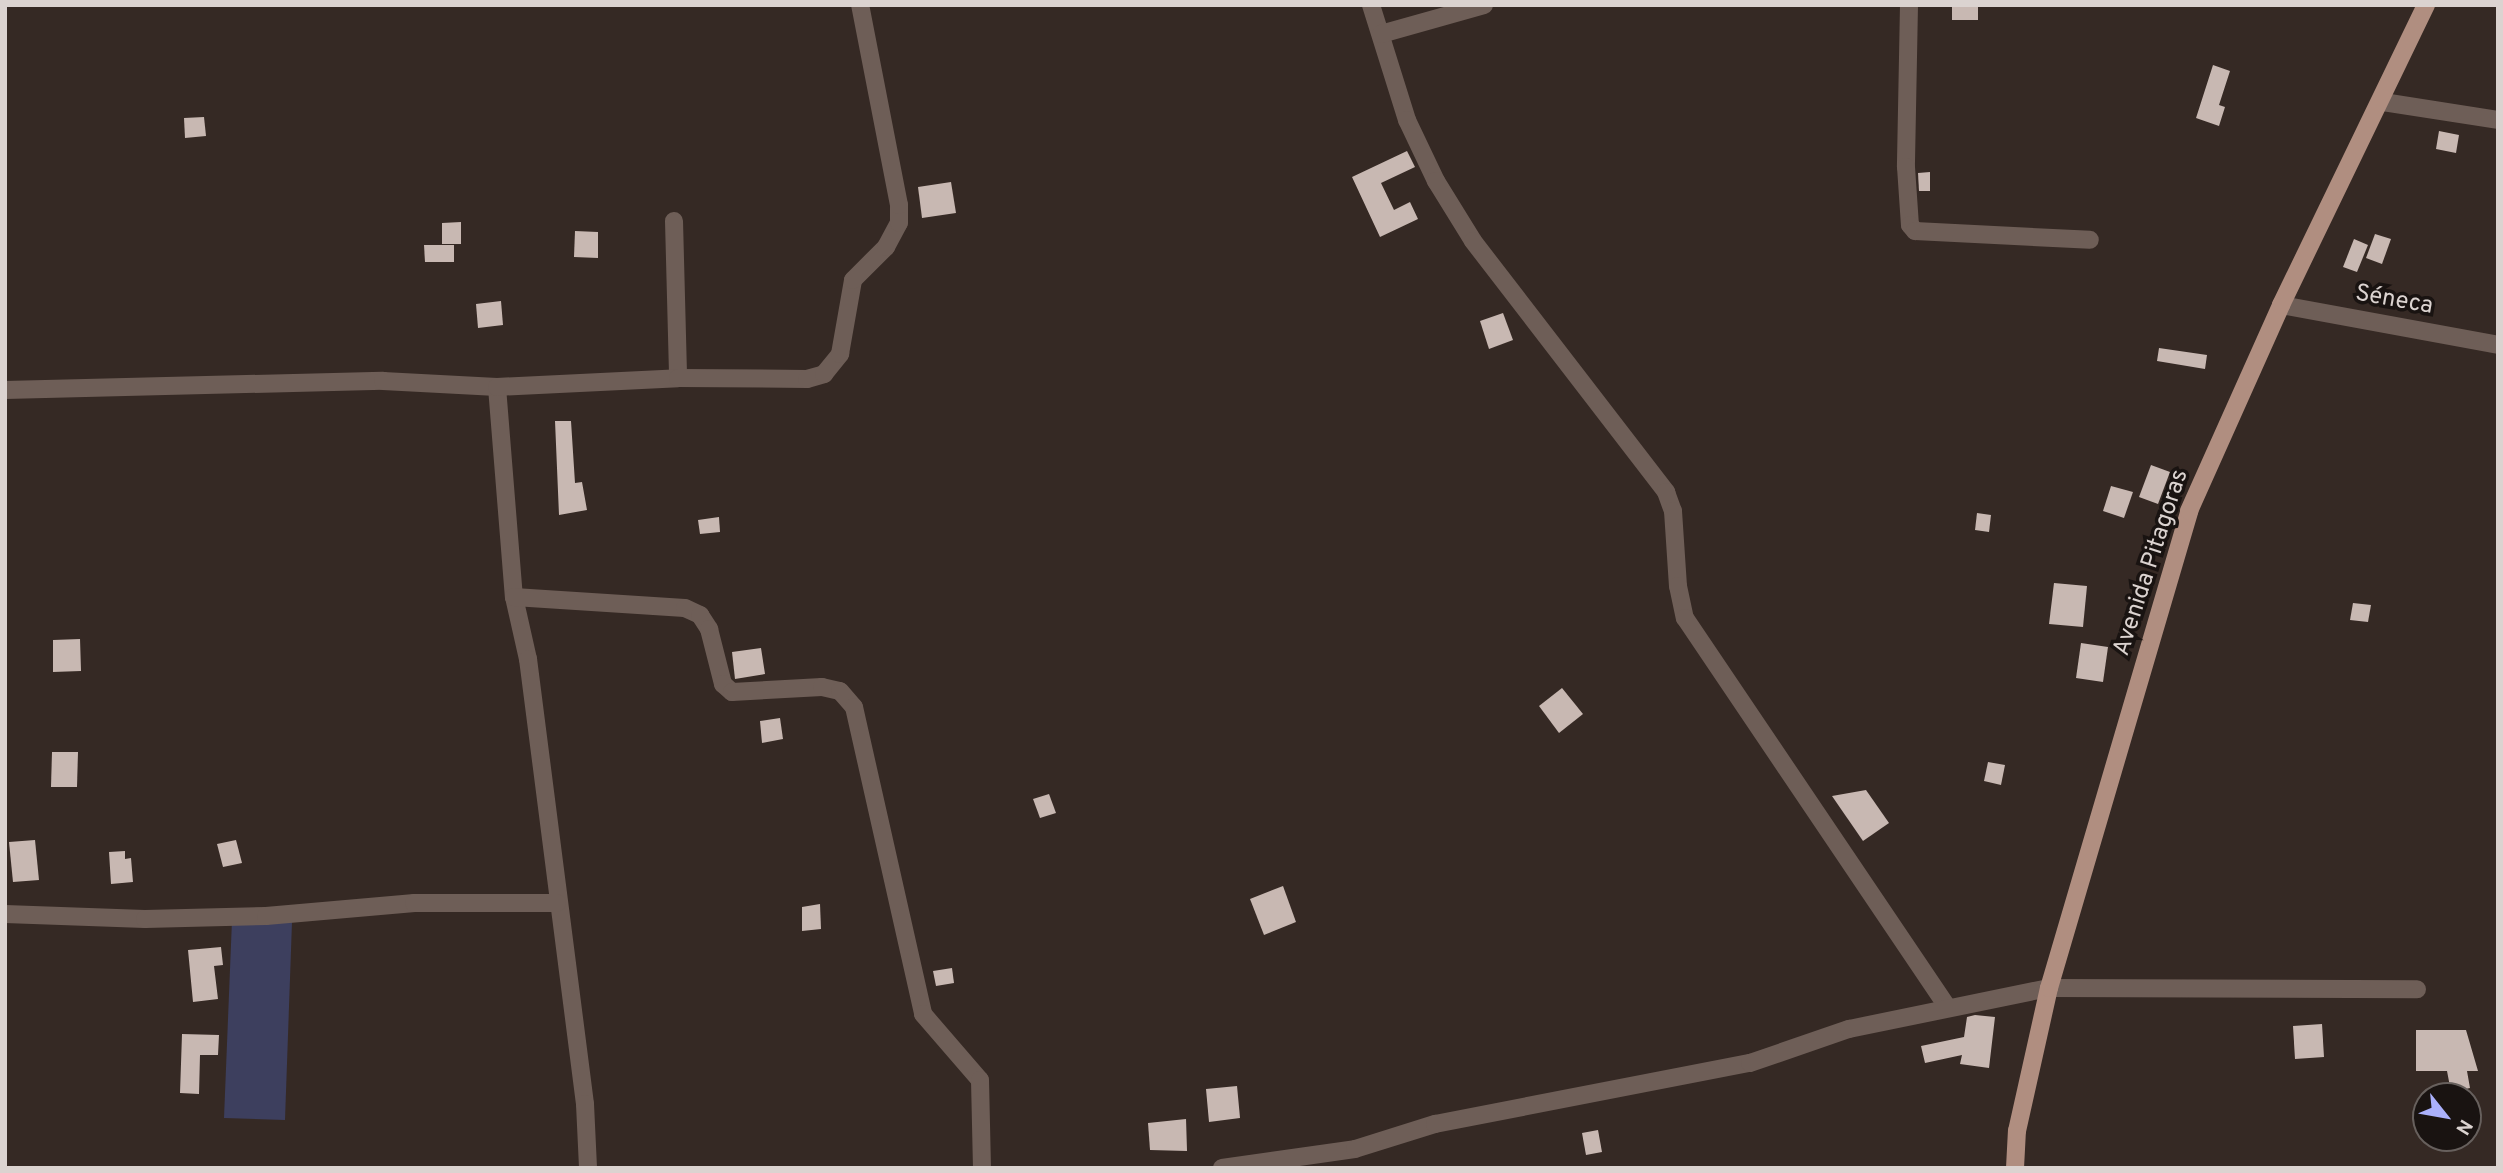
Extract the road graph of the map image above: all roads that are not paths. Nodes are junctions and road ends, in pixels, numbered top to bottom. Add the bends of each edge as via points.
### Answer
1 (860, 5) edge
2 (1371, 5) edge
3 (1484, 5) edge
4 (1909, 5) edge
5 (2427, 5) edge
6 (1381, 34) junction
7 (2383, 102) junction
8 (2498, 120) edge
9 (674, 221) dead end
10 (2090, 240) dead end
11 (2281, 305) junction
12 (2498, 345) edge
13 (678, 378) junction
14 (497, 387) junction
15 (5, 390) edge
16 (514, 597) junction
17 (557, 903) junction
18 (5, 914) edge
19 (2049, 988) junction
20 (2417, 989) dead end
21 (1947, 1006) junction
22 (588, 1168) edge
23 (982, 1168) edge
24 (1222, 1168) edge
25 (2015, 1168) edge

1 - 13 street via 899,205 898,223 886,247 853,280 835,366 807,379
2 - 6 street
3 - 6 street
4 - 10 street via 1906,167 1910,225 1915,232
5 - 7 main road, Avenida Pitagoras
6 - 21 street via 1407,120 1436,181 1473,241 1666,492 1673,511 1678,586 1685,618 1697,639
7 - 8 street
7 - 11 main road, Avenida Pitagoras
9 - 13 street
11 - 12 street, Séneca
11 - 19 main road, Avenida Pitagoras via 2189,511
13 - 14 street
14 - 15 street via 383,381
14 - 16 street
16 - 17 street via 528,659
16 - 23 street via 685,608 701,615 709,629 723,684 732,692 822,687 840,691 854,707 923,1014 980,1080
17 - 18 street via 414,903 266,916 145,919
17 - 22 street via 585,1104
19 - 20 street
19 - 21 street
19 - 25 main road, Avenida Pitagoras via 2017,1132
21 - 24 street via 1849,1029 1750,1063 1435,1124 1354,1149

